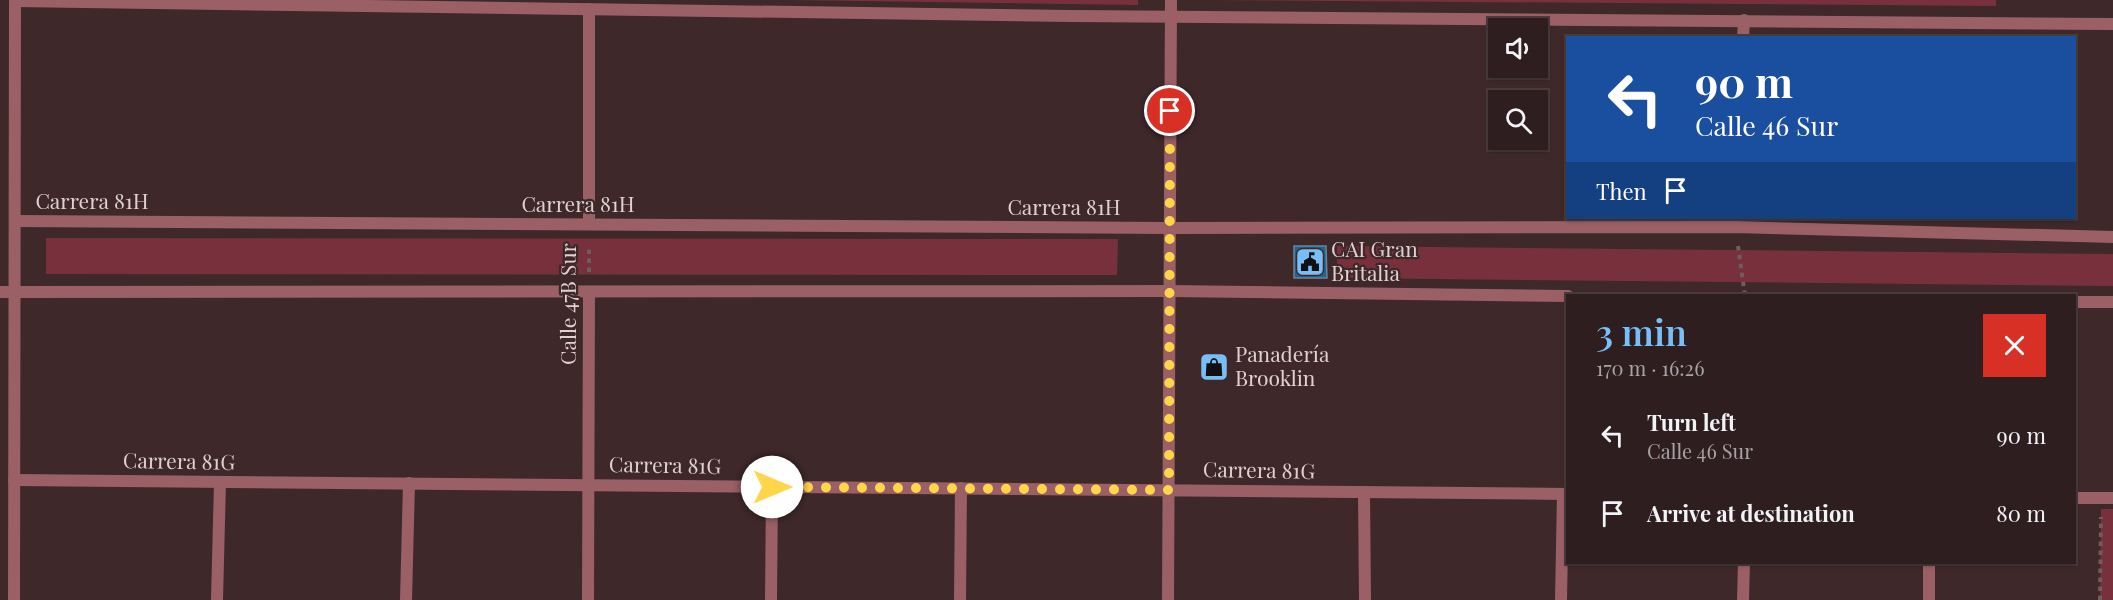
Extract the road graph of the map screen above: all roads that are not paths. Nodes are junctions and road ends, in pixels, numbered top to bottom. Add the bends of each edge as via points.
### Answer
1 (15, 0) edge
2 (1171, 0) edge
3 (589, 9) junction
4 (1171, 17) junction
5 (1744, 20) junction
6 (2113, 24) edge
7 (1743, 36) edge
8 (15, 221) junction
9 (1736, 223) edge
10 (589, 224) junction
11 (1169, 228) junction
12 (2113, 237) edge
13 (1170, 291) junction
14 (0, 292) edge
15 (15, 292) junction
16 (589, 292) junction
17 (1566, 296) edge
18 (2076, 302) edge
19 (2113, 302) edge
20 (15, 480) junction
21 (220, 482) junction
22 (408, 483) junction
23 (588, 485) junction
24 (772, 487) junction
25 (961, 488) junction
26 (1169, 490) junction
27 (1364, 492) junction
28 (1565, 494) edge
29 (2076, 498) edge
30 (2107, 498) edge
31 (1744, 564) edge
32 (1929, 564) edge
33 (14, 600) edge
34 (217, 600) edge
35 (406, 600) edge
36 (588, 600) edge
37 (771, 600) edge
38 (960, 600) edge
39 (1168, 600) edge
40 (1365, 600) edge
41 (1561, 600) edge
42 (1743, 600) edge
43 (1929, 600) edge

1 - 3 street
1 - 8 street
2 - 4 street
3 - 4 street
3 - 10 street, Calle 47B Sur
4 - 5 street
4 - 11 street
5 - 6 street
5 - 7 street
8 - 10 street, Carrera 81H
8 - 15 street
9 - 11 street, Carrera 81H
9 - 12 street, Carrera 81H
10 - 11 street, Carrera 81H
11 - 13 street
13 - 16 street
13 - 17 street
13 - 26 street
14 - 15 street
15 - 16 street
15 - 20 street
16 - 23 street, Calle 47B Sur
18 - 19 street
20 - 21 street, Carrera 81G
20 - 33 street
21 - 22 street, Carrera 81G
21 - 34 street
22 - 23 street, Carrera 81G
22 - 35 street
23 - 24 street, Carrera 81G
23 - 36 street, Calle 47B Sur
24 - 25 street, Carrera 81G
24 - 37 street
25 - 26 street, Carrera 81G
25 - 38 street
26 - 27 street, Carrera 81G
26 - 39 street
27 - 28 street, Carrera 81G
27 - 40 street
28 - 41 street
29 - 30 street
31 - 42 street
32 - 43 street

